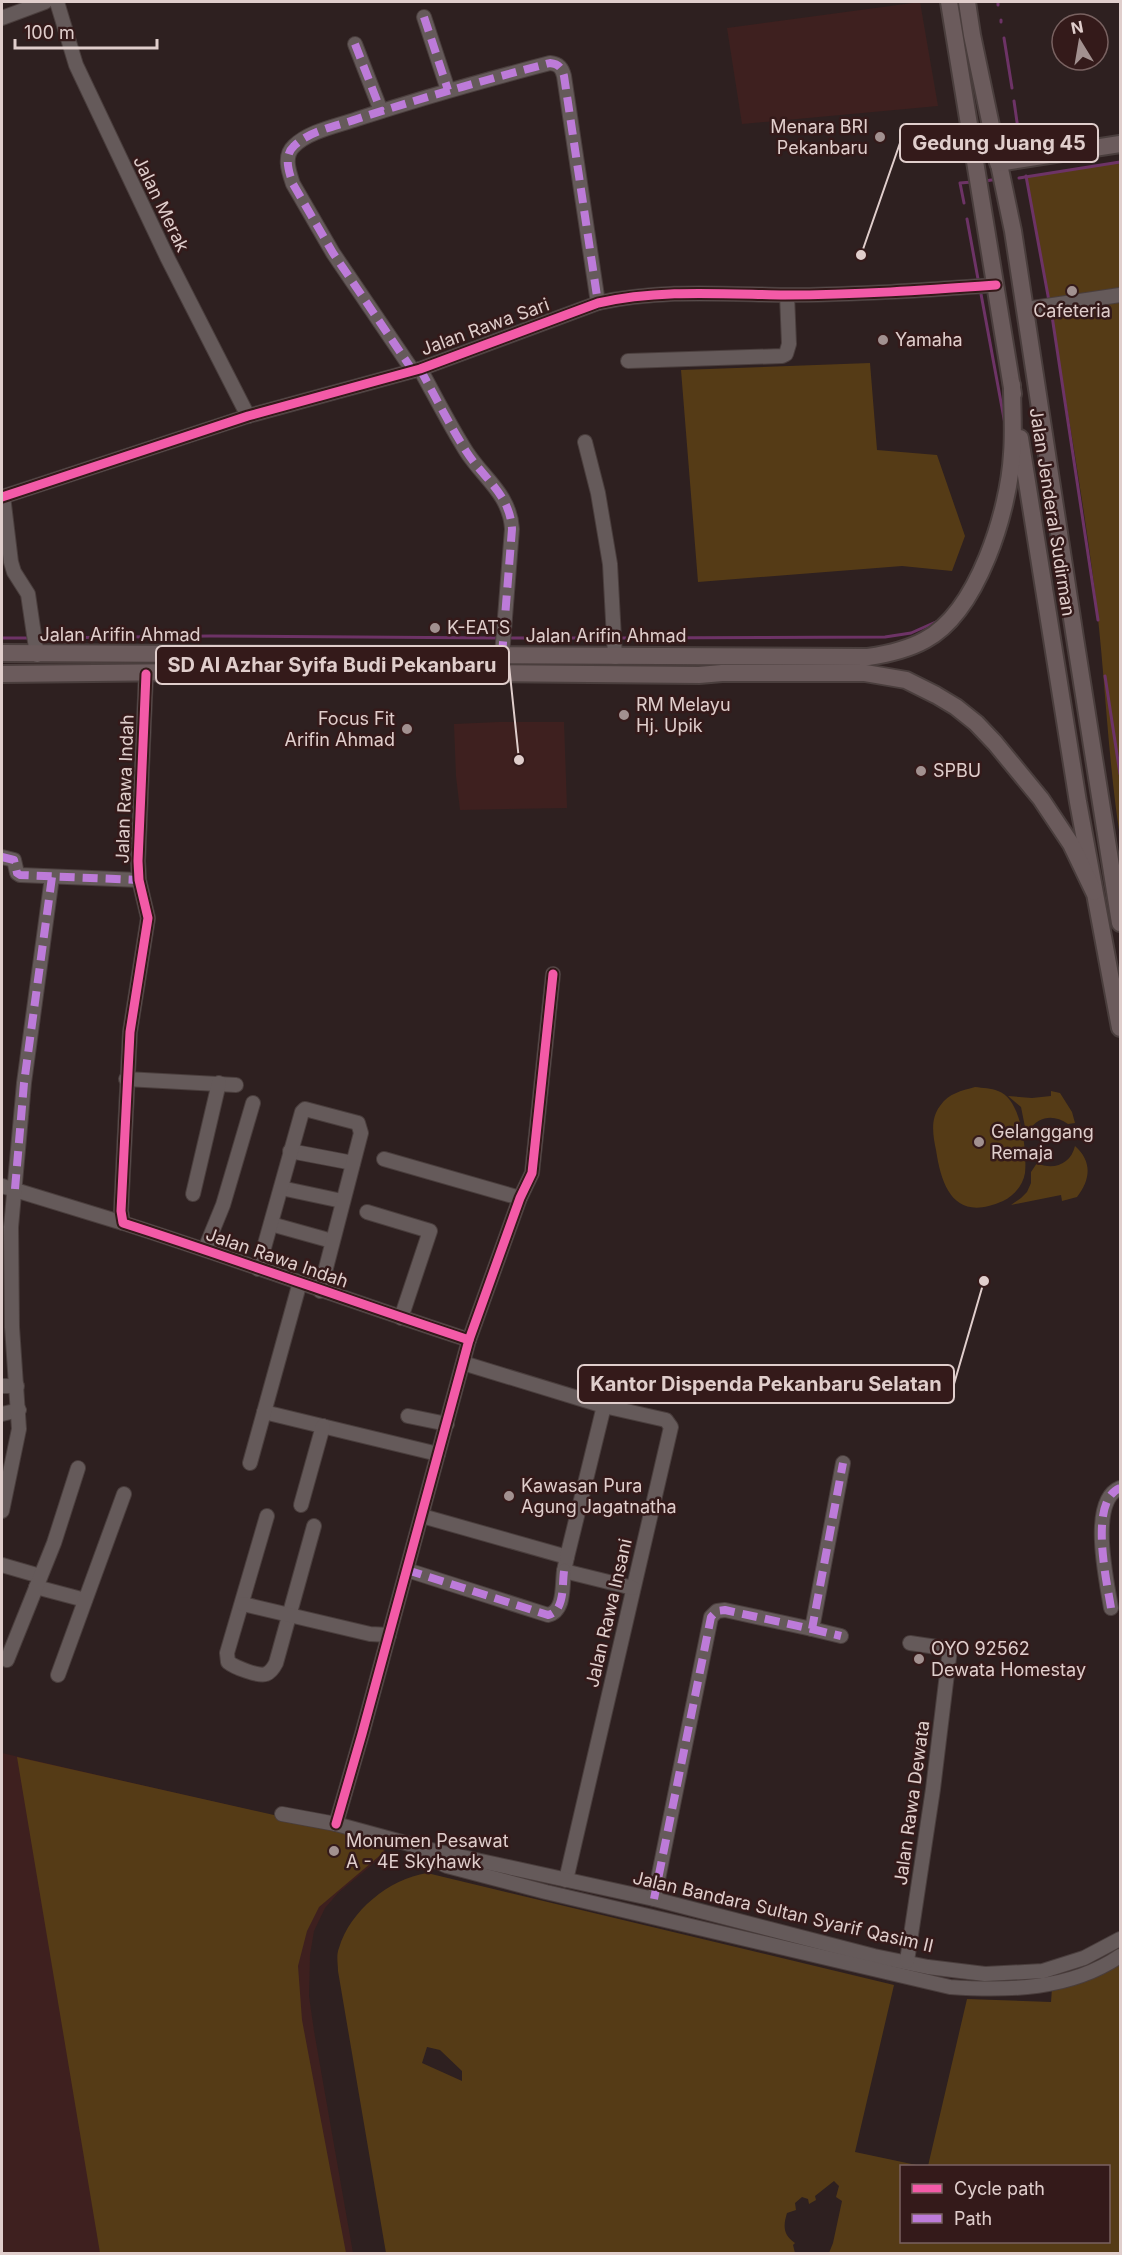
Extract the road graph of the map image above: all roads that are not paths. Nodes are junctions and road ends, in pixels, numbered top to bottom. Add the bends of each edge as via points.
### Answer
1 (45, 2) edge
2 (57, 2) edge
3 (950, 2) edge
4 (967, 2) edge
5 (424, 16) dead end
6 (2, 18) edge
7 (355, 44) dead end
8 (448, 90) junction
9 (381, 111) junction
10 (1120, 144) edge
11 (999, 163) junction
12 (996, 285) junction
13 (788, 295) junction
14 (1120, 295) edge
15 (598, 303) junction
16 (1026, 309) junction
17 (628, 361) dead end
18 (417, 370) junction
19 (1012, 385) junction
20 (248, 416) junction
21 (585, 442) dead end
22 (2, 496) edge
23 (1075, 638) junction
24 (1053, 641) junction
25 (2, 653) edge
26 (354, 654) junction
27 (37, 655) junction
28 (502, 656) junction
29 (615, 657) junction
30 (1080, 670) junction
31 (353, 672) junction
32 (1058, 673) junction
33 (2, 674) edge
34 (146, 678) junction
35 (2, 857) edge
36 (52, 877) junction
37 (139, 880) junction
38 (1094, 892) junction
39 (1120, 923) edge
40 (553, 974) dead end
41 (1120, 1028) edge
42 (126, 1079) junction
43 (219, 1083) junction
44 (236, 1085) dead end
45 (253, 1103) dead end
46 (290, 1151) junction
47 (384, 1159) dead end
48 (353, 1163) junction
49 (8, 1187) edge
50 (281, 1188) junction
51 (193, 1194) dead end
52 (520, 1198) junction
53 (342, 1201) junction
54 (367, 1212) dead end
55 (123, 1223) junction
56 (271, 1224) junction
57 (332, 1241) junction
58 (205, 1249) junction
59 (258, 1269) junction
60 (300, 1282) junction
61 (320, 1291) junction
62 (402, 1318) junction
63 (7, 1327) edge
64 (469, 1340) junction
65 (463, 1363) junction
66 (2, 1386) edge
67 (17, 1386) junction
68 (604, 1406) junction
69 (19, 1410) junction
70 (264, 1412) junction
71 (2, 1414) edge
72 (408, 1416) dead end
73 (447, 1424) junction
74 (322, 1426) junction
75 (438, 1454) junction
76 (843, 1462) dead end
77 (250, 1463) dead end
78 (78, 1468) dead end
79 (1120, 1488) edge
80 (124, 1494) dead end
81 (301, 1505) dead end
82 (2, 1510) edge
83 (267, 1516) dead end
84 (422, 1516) junction
85 (315, 1526) dead end
86 (567, 1557) junction
87 (2, 1565) edge
88 (406, 1570) junction
89 (564, 1571) junction
90 (38, 1581) junction
91 (633, 1588) junction
92 (85, 1600) junction
93 (243, 1604) junction
94 (1111, 1608) dead end
95 (291, 1615) junction
96 (812, 1629) junction
97 (389, 1635) junction
98 (841, 1636) dead end
99 (910, 1643) dead end
100 (7, 1660) dead end
101 (58, 1675) dead end
102 (282, 1814) dead end
103 (336, 1824) junction
104 (396, 1840) junction
105 (566, 1881) junction
106 (654, 1899) junction
107 (1120, 1939) edge
108 (823, 1942) junction
109 (1120, 1956) edge
110 (820, 1957) junction
111 (907, 1962) junction

1 - 6 street
2 - 20 street, Jalan Merak via 79,74
3 - 12 main road, Jalan Jenderal Sudirman
4 - 11 main road, Jalan Jenderal Sudirman
5 - 8 street
7 - 9 street
8 - 9 street
8 - 15 street via 550,63 560,66
9 - 18 street via 303,139 289,152 288,172 333,253
10 - 11 main road
11 - 16 main road, Jalan Jenderal Sudirman
12 - 13 street, Jalan Rawa Sari
12 - 19 main road, Jalan Jenderal Sudirman
13 - 15 street, Jalan Rawa Sari via 660,293
13 - 17 street via 789,344 783,356
14 - 16 street
15 - 18 street, Jalan Rawa Sari
16 - 23 main road, Jalan Jenderal Sudirman
18 - 20 street, Jalan Rawa Sari
18 - 28 street via 466,452 496,486 510,514
19 - 24 main road, Jalan Jenderal Sudirman
19 - 29 main road, Jalan Arifin Ahmad via 1010,474 994,537 973,590 952,619 932,636 897,652 868,657
20 - 22 street, Jalan Rawa Sari
21 - 29 street via 610,564
22 - 27 street via 10,562 28,594
23 - 24 main road
23 - 30 main road, Jalan Jenderal Sudirman
24 - 32 main road, Jalan Jenderal Sudirman
25 - 27 main road, Jalan Arifin Ahmad
26 - 27 main road, Jalan Arifin Ahmad
26 - 28 main road, Jalan Arifin Ahmad
26 - 31 main road
28 - 29 main road, Jalan Arifin Ahmad
30 - 32 main road
30 - 39 main road, Jalan Jenderal Sudirman
31 - 34 main road, Jalan Arifin Ahmad
31 - 38 main road, Jalan Arifin Ahmad via 865,674 906,680 956,707 995,743 1051,813
32 - 38 main road, Jalan Jenderal Sudirman
33 - 34 main road, Jalan Arifin Ahmad
34 - 37 street, Jalan Rawa Indah
35 - 36 street via 14,860 19,875
36 - 37 street
36 - 49 street
37 - 42 street, Jalan Rawa Indah via 148,918 132,1009
38 - 41 main road, Jalan Jenderal Sudirman
40 - 52 street via 535,1155 532,1173
42 - 43 street
42 - 55 street, Jalan Rawa Indah
43 - 44 street
43 - 51 street
45 - 58 street via 223,1205
46 - 48 street
46 - 48 street via 305,1109 358,1123 361,1133
46 - 50 street
47 - 52 street
48 - 53 street
49 - 55 street
49 - 63 street via 12,1227
50 - 53 street
50 - 56 street
52 - 64 street
53 - 57 street
54 - 62 street via 430,1231
55 - 58 street, Jalan Rawa Indah
56 - 57 street
56 - 59 street
57 - 61 street
58 - 59 street, Jalan Rawa Indah
59 - 60 street, Jalan Rawa Indah
60 - 61 street, Jalan Rawa Indah
60 - 70 street
61 - 62 street, Jalan Rawa Indah
62 - 64 street, Jalan Rawa Indah
63 - 67 street
64 - 65 street
65 - 68 street, Jalan Rawa Insani
65 - 73 street
66 - 67 street
67 - 69 street
68 - 86 street
68 - 91 street, Jalan Rawa Insani via 666,1420 671,1427
69 - 71 street
69 - 82 street via 17,1440
70 - 74 street
70 - 77 street
72 - 73 street
73 - 75 street
74 - 75 street
74 - 81 street
75 - 84 street
76 - 96 street
78 - 90 street
79 - 94 street via 1106,1502 1101,1539
80 - 92 street
83 - 93 street
84 - 86 street
84 - 88 street
85 - 95 street
86 - 89 street
87 - 90 street
88 - 89 street via 548,1615 559,1607
88 - 97 street
89 - 91 street
90 - 92 street
90 - 100 street
91 - 105 street, Jalan Rawa Insani
92 - 101 street
93 - 95 street
93 - 95 street via 227,1658 234,1667 262,1675 276,1663
95 - 97 street
96 - 98 street
96 - 106 street via 725,1610 711,1617
97 - 103 street
99 - 111 street, Jalan Rawa Dewata via 950,1649
102 - 103 street
103 - 104 street
104 - 105 street, Jalan Bandara Sultan Syarif Qasim II
104 - 110 street, Jalan Bandara Sultan Syarif Qasim II via 447,1866
105 - 106 street, Jalan Bandara Sultan Syarif Qasim II
106 - 108 street, Jalan Bandara Sultan Syarif Qasim II
107 - 111 street, Jalan Bandara Sultan Syarif Qasim II via 1084,1958 1031,1973 985,1974
108 - 110 street
108 - 111 street, Jalan Bandara Sultan Syarif Qasim II
109 - 110 street, Jalan Bandara Sultan Syarif Qasim II via 1091,1972 1046,1985 999,1990 950,1987

